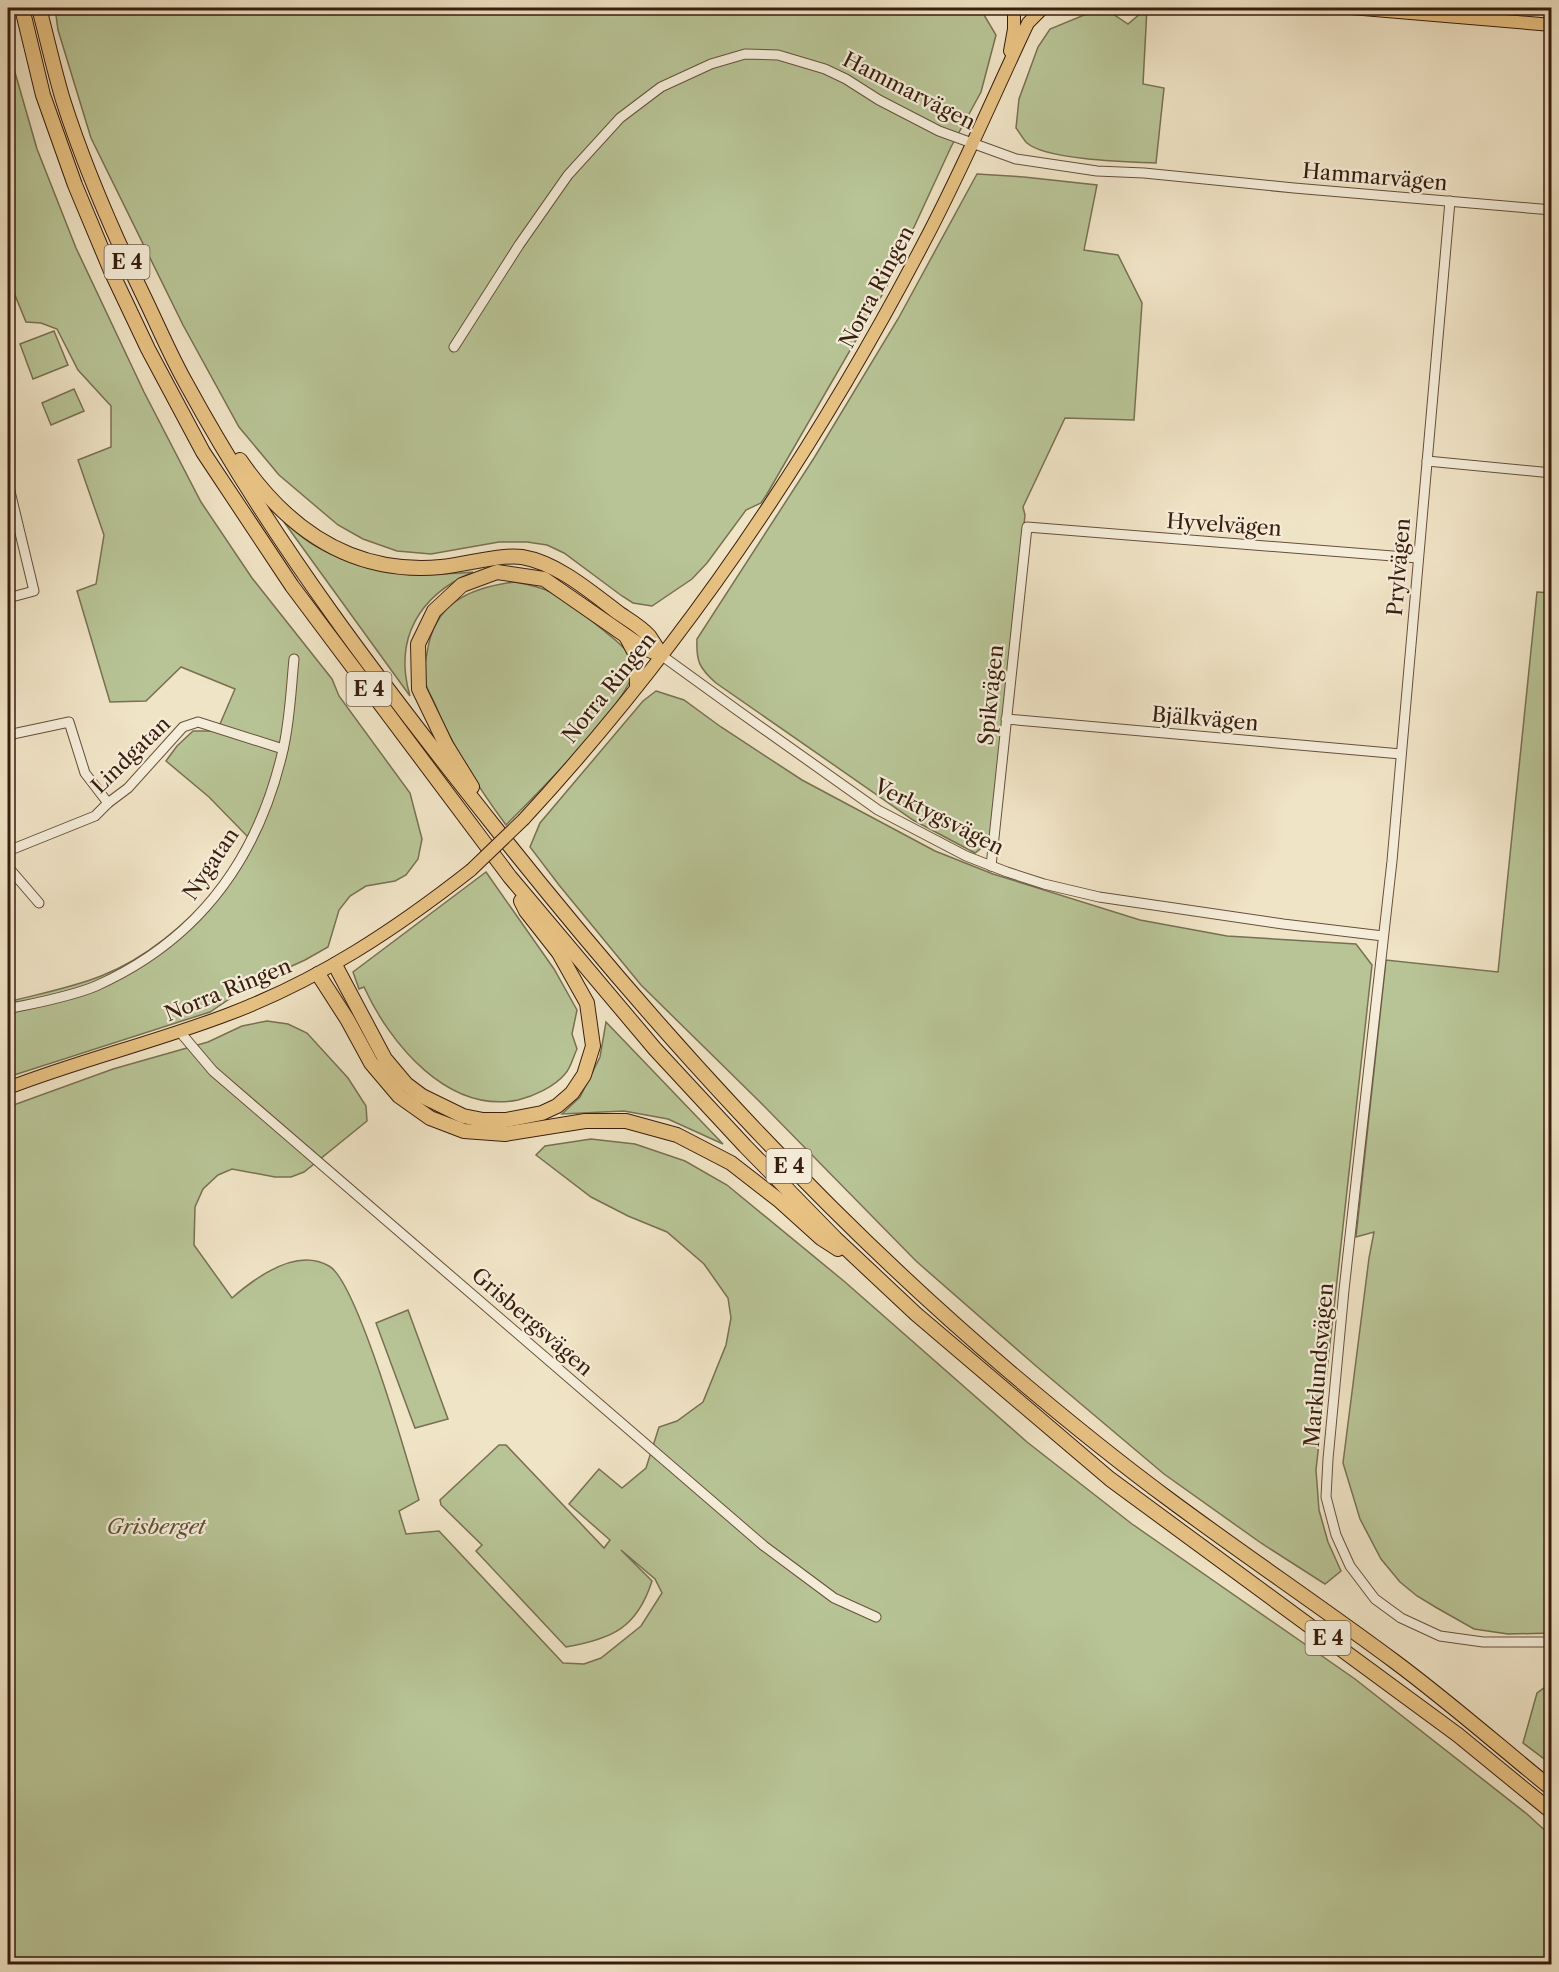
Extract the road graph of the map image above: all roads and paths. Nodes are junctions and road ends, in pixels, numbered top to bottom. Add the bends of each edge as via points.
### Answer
1 (22, 8) edge
2 (39, 8) edge
3 (1014, 8) edge
4 (1043, 8) edge
5 (1351, 8) edge
6 (1551, 25) edge
7 (1008, 63) junction
8 (972, 144) junction
9 (1450, 201) junction
10 (1551, 210) edge
11 (454, 347) dead end
12 (188, 387) junction
13 (1427, 461) junction
14 (1551, 473) edge
15 (8, 483) edge
16 (1027, 527) joint
17 (1418, 558) junction
18 (8, 598) edge
19 (626, 636) junction
20 (661, 655) junction
21 (294, 659) dead end
22 (637, 685) junction
23 (1006, 719) junction
24 (8, 735) edge
25 (283, 749) junction
26 (1401, 754) junction
27 (108, 802) junction
28 (488, 818) junction
29 (8, 851) edge
30 (991, 866) junction
31 (8, 867) edge
32 (510, 877) junction
33 (39, 903) dead end
34 (1383, 936) junction
35 (335, 965) junction
36 (318, 974) junction
37 (8, 1009) edge
38 (180, 1032) junction
39 (8, 1088) edge
40 (872, 1272) junction
41 (876, 1617) dead end
42 (1551, 1642) edge
43 (1551, 1789) edge
44 (1551, 1812) edge

1 - 32 highway, E 4 via 43,95 75,184 148,349 203,452 292,586
2 - 12 highway, E 4 via 63,99 95,188
3 - 7 main road, Norra Ringen
4 - 7 main road, Norra Ringen via 1028,23
5 - 6 main road
7 - 8 main road, Norra Ringen
8 - 9 street, Hammarvägen via 1016,159 1097,171
8 - 11 street, Hammarvägen via 939,131 825,69 778,55 745,54 711,64 661,87 620,118 567,175
8 - 20 main road, Norra Ringen via 923,245 811,442
9 - 10 street, Hammarvägen
9 - 13 street, Prylvägen
12 - 20 highway, E 4 via 252,477 283,512 317,539 374,564 404,569 522,557 563,572 647,634
12 - 28 highway, E 4 via 272,527 353,642
13 - 14 street
13 - 17 street, Prylvägen
15 - 18 street via 34,591
16 - 17 street, Hyvelvägen
16 - 23 street, Spikvägen
17 - 26 street, Prylvägen
19 - 20 highway, E 4
19 - 22 highway via 637,661
19 - 28 highway, E 4 via 544,579 497,572 462,585 434,611 418,644 419,689
20 - 22 main road, Norra Ringen
20 - 30 street, Verktygsvägen via 878,810
21 - 25 street, Nygatan
22 - 35 main road, Norra Ringen, bridge via 524,819 471,870 430,903
23 - 26 street, Bjälkvägen
23 - 30 street, Spikvägen
24 - 27 street via 69,722 85,773
25 - 27 street, Lindgatan via 198,722 183,727 128,788
25 - 37 street, Nygatan via 268,804 245,855 214,899 182,933 94,987
26 - 34 street, Prylvägen
27 - 29 street, Lindgatan via 95,816
28 - 43 highway, E 4 via 666,1033 747,1123 928,1300 1082,1432 1169,1500 1397,1663
30 - 34 street, Verktygsvägen via 1099,897
31 - 33 street
32 - 35 highway, E 4 via 526,910 559,953 586,1003 593,1046 584,1075 557,1106 526,1118 483,1120 463,1116 422,1096 385,1059
32 - 40 highway, E 4 via 655,1049 745,1146
34 - 42 street, Marklundsvägen via 1344,1290 1326,1497 1336,1535 1350,1566 1375,1599 1401,1618 1440,1636 1483,1642
35 - 36 main road, Norra Ringen
36 - 38 main road, Norra Ringen
36 - 40 highway, E 4 via 371,1063 399,1096 430,1118 464,1131 505,1134 585,1121 626,1121 677,1135 731,1163 821,1238
38 - 39 main road, Norra Ringen
38 - 41 street, Grisbergsvägen via 213,1071 764,1546 834,1598
40 - 44 highway, E 4 via 1110,1479 1458,1735

